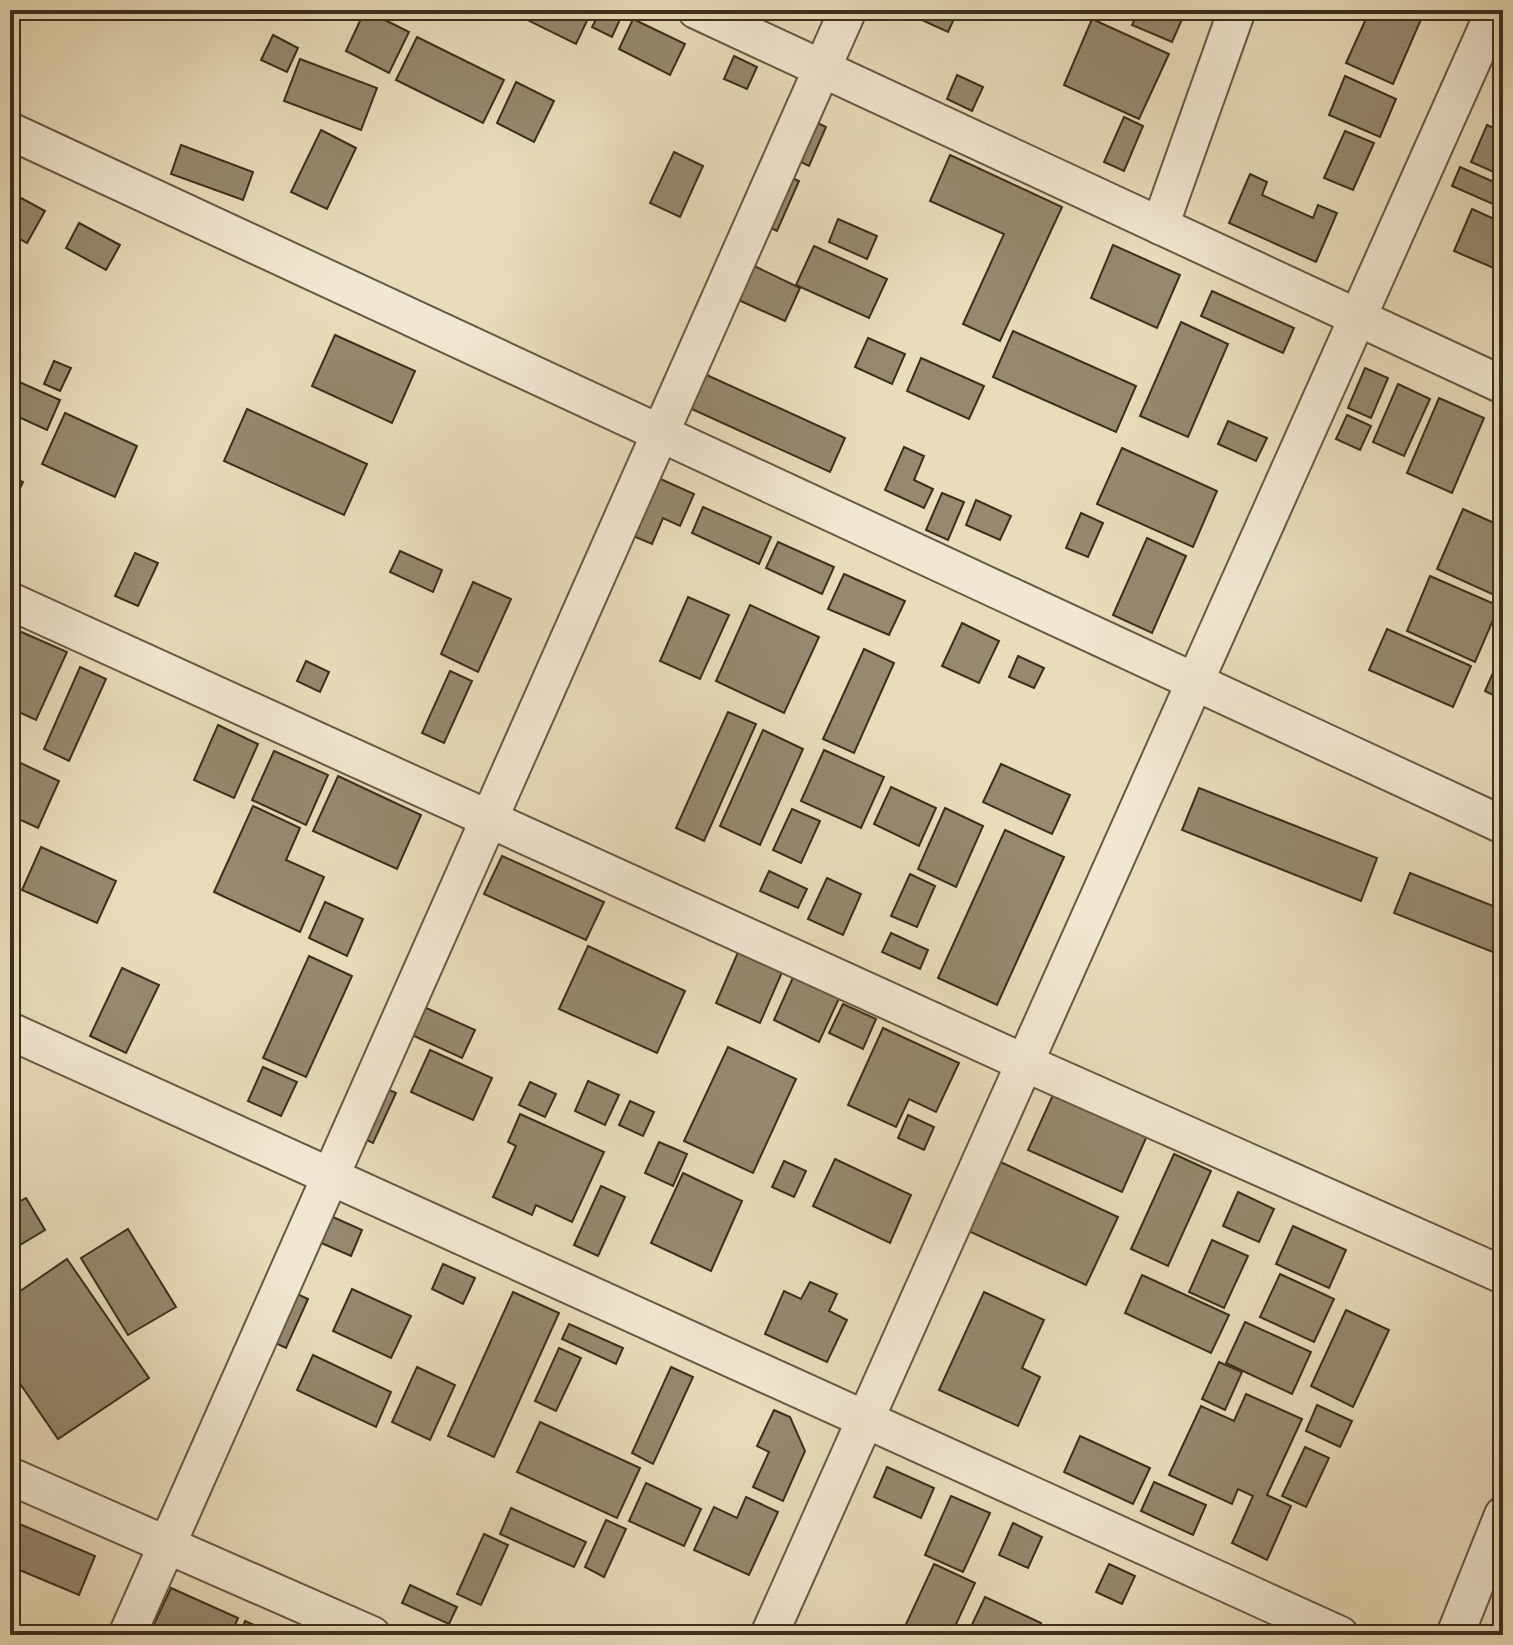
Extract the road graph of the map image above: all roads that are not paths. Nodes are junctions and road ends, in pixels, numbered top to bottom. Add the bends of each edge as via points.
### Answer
1 (696, 10) edge
2 (848, 10) edge
3 (1237, 10) edge
4 (1495, 10) edge
5 (822, 68) junction
6 (10, 131) edge
7 (1160, 226) junction
8 (1357, 318) junction
9 (1503, 385) edge
10 (659, 433) junction
11 (10, 601) edge
12 (1195, 682) junction
13 (488, 818) junction
14 (1503, 825) edge
15 (13, 1041) edge
16 (1025, 1063) junction
17 (329, 1176) junction
18 (1503, 1275) edge
19 (865, 1420) junction
20 (10, 1476) edge
21 (1503, 1515) edge
22 (165, 1544) junction
23 (788, 1618) edge
24 (127, 1635) edge
25 (372, 1635) edge
26 (769, 1635) edge
27 (1340, 1635) edge
28 (1455, 1635) edge

1 - 5 street
2 - 5 street
3 - 7 street
4 - 8 street
5 - 7 street
5 - 10 street
6 - 10 street
7 - 8 street
8 - 9 street
8 - 12 street
10 - 12 street
10 - 13 street
11 - 13 street
12 - 14 street
12 - 16 street
13 - 16 street
13 - 17 street
15 - 17 street
16 - 18 street
16 - 19 street
17 - 19 street
17 - 22 street
19 - 23 street
19 - 27 street
20 - 22 street
21 - 28 street
22 - 24 street
22 - 25 street
23 - 26 street

